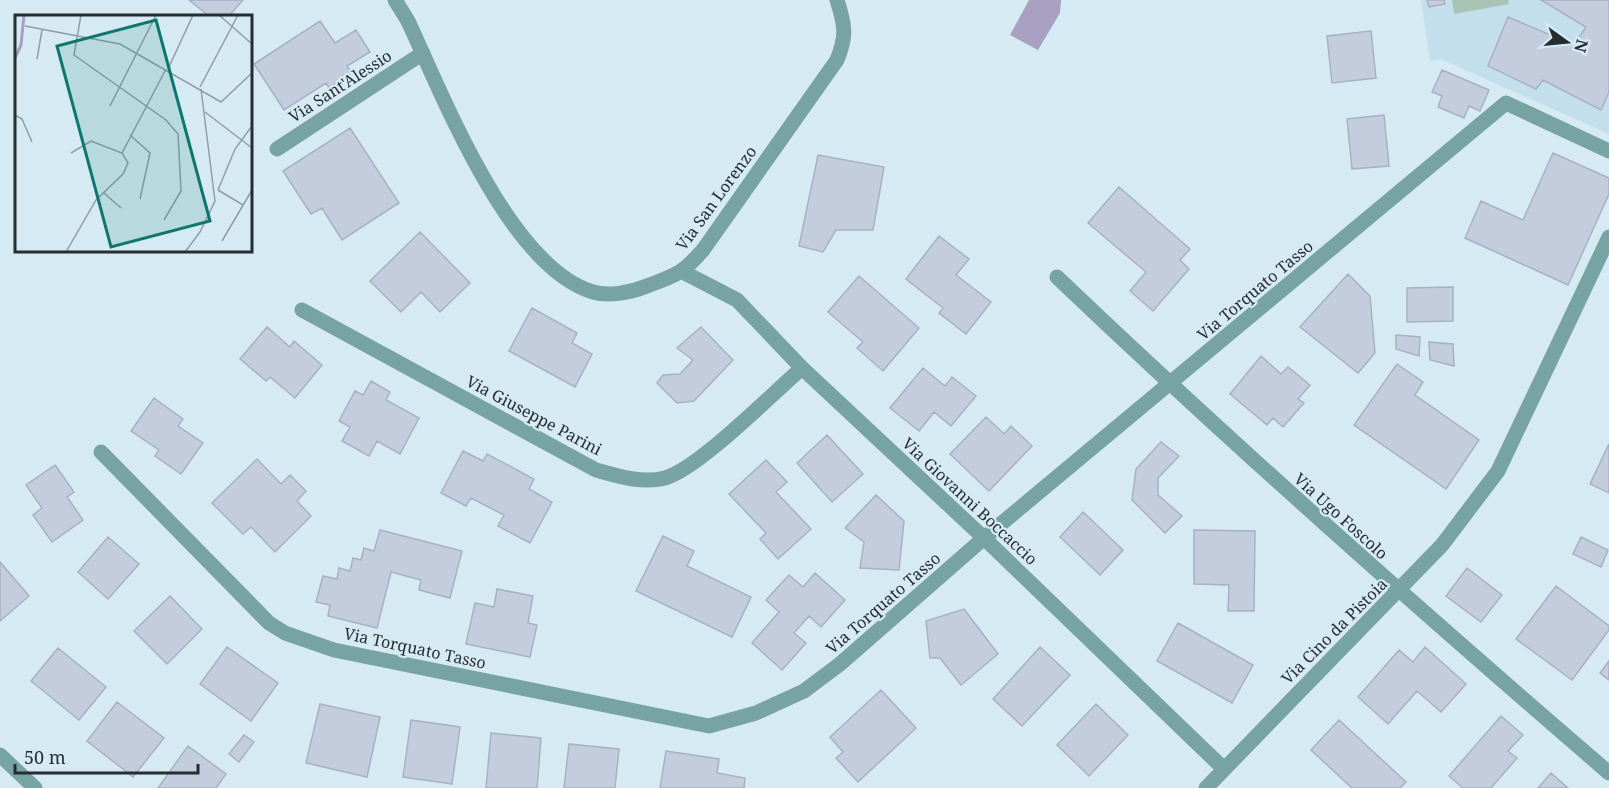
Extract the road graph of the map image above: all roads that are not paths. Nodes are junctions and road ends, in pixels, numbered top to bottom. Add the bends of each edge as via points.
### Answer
1 (395, 0) edge
2 (837, 0) edge
3 (423, 53) junction
4 (277, 149) dead end
5 (1609, 151) edge
6 (1609, 237) edge
7 (683, 272) junction
8 (1057, 277) dead end
9 (302, 310) dead end
10 (802, 368) junction
11 (1169, 384) junction
12 (101, 452) dead end
13 (984, 538) junction
14 (1398, 592) junction
15 (0, 755) edge
16 (1609, 772) edge
17 (1216, 781) edge
18 (35, 788) edge

1 - 3 street, Via San Lorenzo
2 - 7 street, Via San Lorenzo via 844,20 845,41 837,60 703,250
3 - 4 street, Via Sant'Alessio
3 - 7 street, Via San Lorenzo via 480,173 524,238 556,270 594,292 615,293 640,289
5 - 11 street, Via Torquato Tasso via 1506,103
6 - 14 street, Via Cino da Pistoia via 1498,471 1442,545
7 - 10 street, Via Giovanni Boccaccio via 737,300
8 - 11 street, Via Ugo Foscolo
9 - 10 street, Via Giuseppe Parini via 596,470 630,479 664,478 688,467
10 - 13 street, Via Giovanni Boccaccio
11 - 13 street, Via Torquato Tasso
11 - 14 street, Via Ugo Foscolo
12 - 13 street, Via Torquato Tasso via 253,609 285,633 334,650 709,726 756,713 804,690 840,664
13 - 17 street, Via Giovanni Boccaccio
14 - 16 street, Via Ugo Foscolo
14 - 17 street, Via Cino da Pistoia
15 - 18 street

